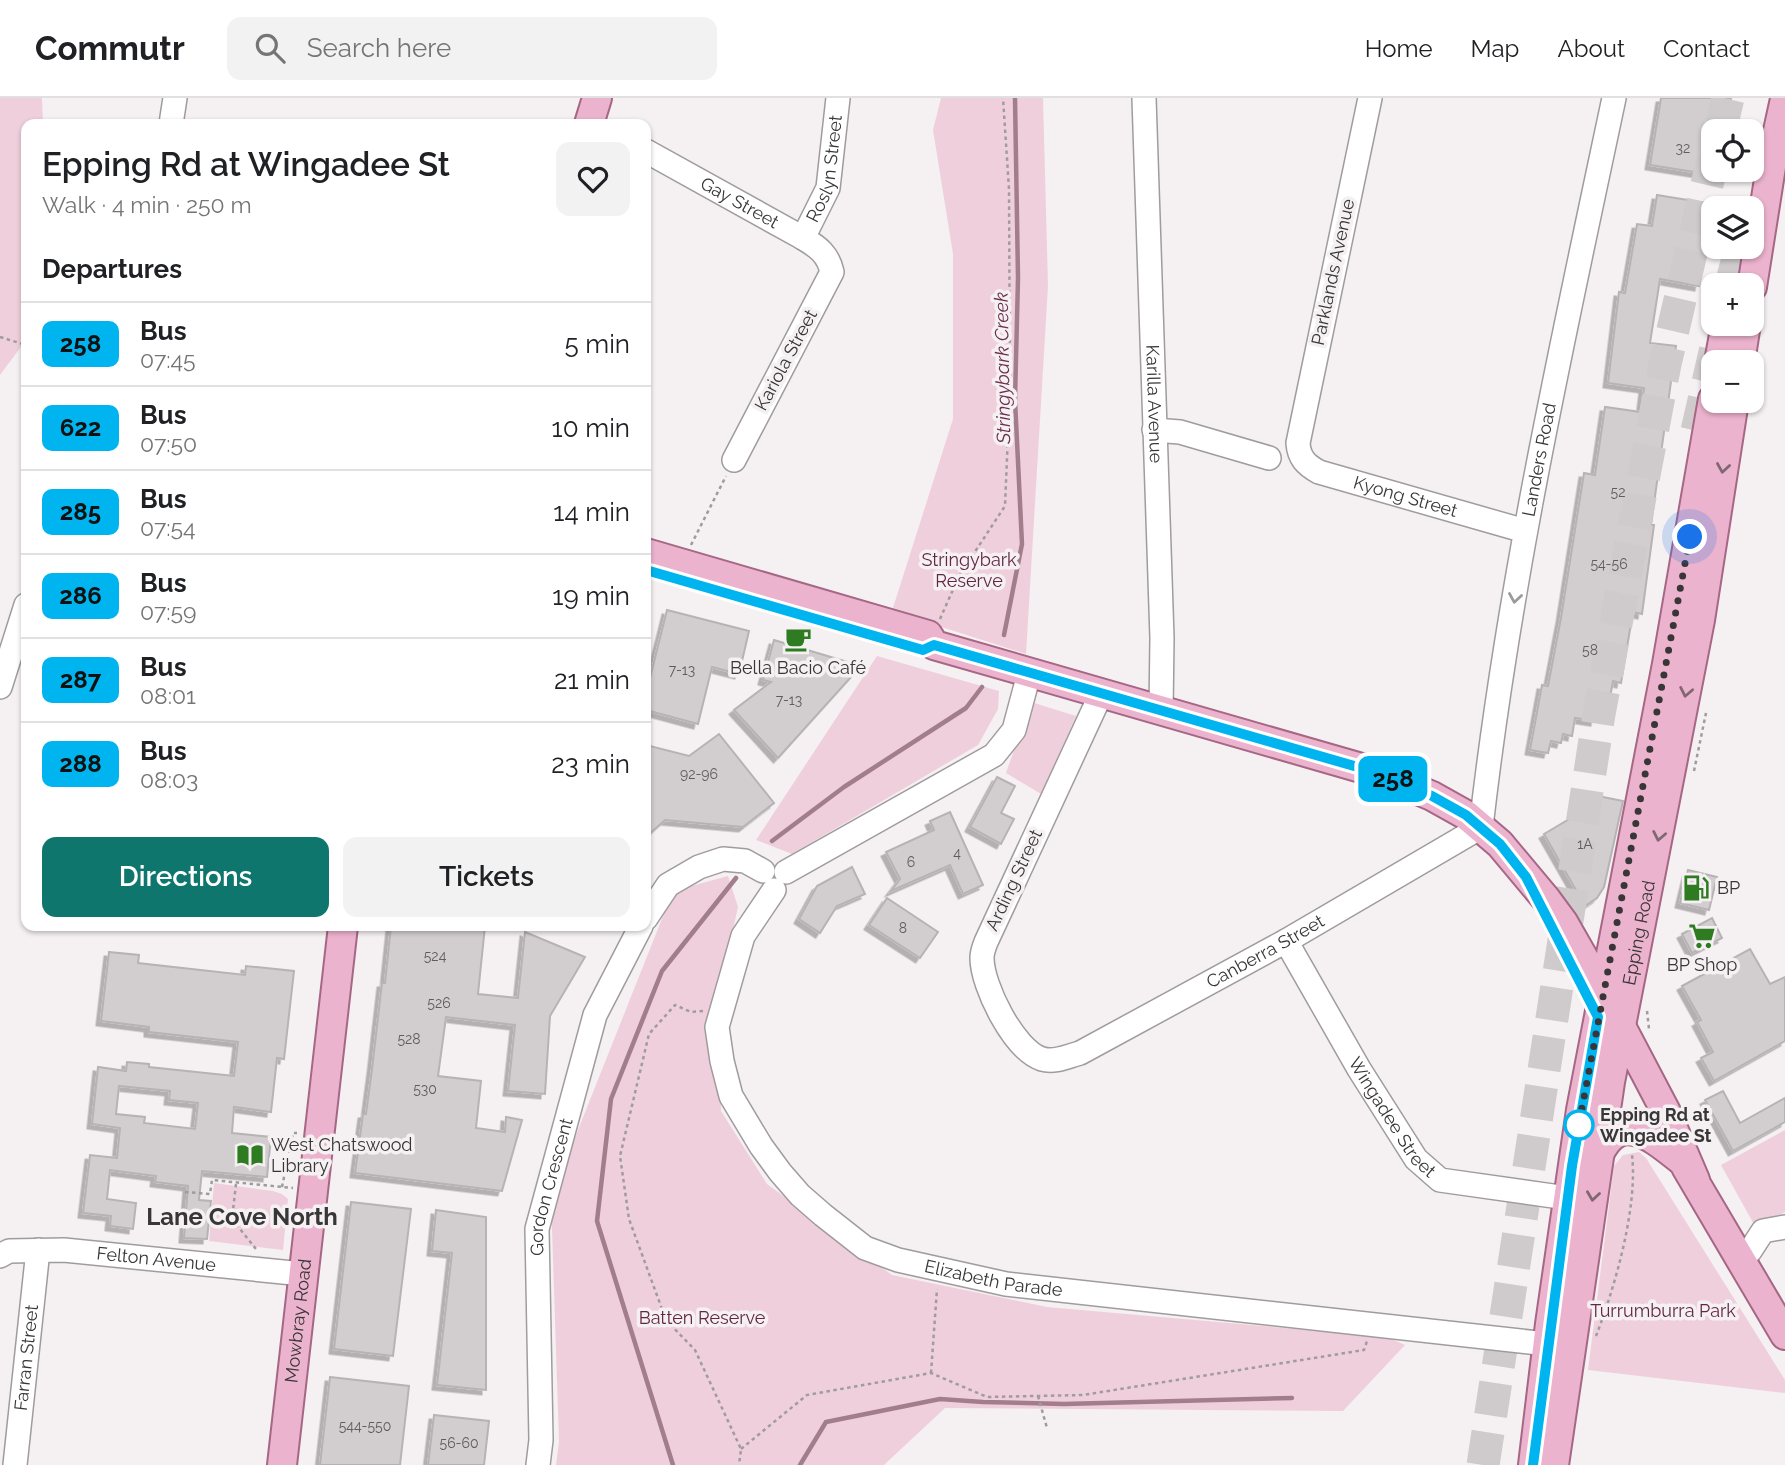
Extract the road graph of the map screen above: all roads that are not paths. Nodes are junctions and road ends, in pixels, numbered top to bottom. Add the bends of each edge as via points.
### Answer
1 (175, 98) edge
2 (597, 98) edge
3 (838, 98) edge
4 (1144, 98) edge
5 (1370, 98) edge
6 (1614, 98) edge
7 (1767, 98) edge
8 (1785, 99) edge
9 (172, 119) edge
10 (591, 119) edge
11 (1762, 119) edge
12 (651, 154) edge
13 (803, 238) junction
14 (829, 260) joint
15 (1754, 273) edge
16 (1711, 413) tunnel mouth
17 (1732, 413) edge
18 (1154, 430) junction
19 (1298, 447) joint
20 (1269, 458) dead end
21 (734, 460) road end
22 (1525, 531) junction
23 (651, 555) edge
24 (651, 571) edge
25 (21, 621) edge
26 (931, 640) junction
27 (1029, 674) junction
28 (0, 687) edge
29 (1101, 694) junction
30 (1161, 711) junction
31 (1481, 827) junction
32 (1526, 877) junction
33 (775, 878) junction
34 (651, 910) edge
35 (1615, 927) junction
36 (1567, 930) junction
37 (342, 931) edge
38 (639, 931) edge
39 (1286, 941) junction
40 (1607, 1012) junction
41 (1616, 1056) junction
42 (1041, 1059) joint
43 (1599, 1154) junction
44 (1688, 1170) junction
45 (1567, 1198) junction
46 (1783, 1228) edge
47 (3, 1248) edge
48 (38, 1250) junction
49 (1740, 1258) junction
50 (303, 1274) junction
51 (1785, 1335) edge
52 (1548, 1345) junction
53 (15, 1465) edge
54 (282, 1465) edge
55 (537, 1465) edge
56 (1533, 1465) edge
57 (1555, 1465) edge

1 - 9 street
2 - 10 main road
3 - 13 street, Roslyn Street via 828,188
4 - 18 street, Karilla Avenue
5 - 19 street, Parklands Avenue
6 - 22 street, Landers Road
7 - 11 main road
8 - 15 main road
12 - 13 street, Gay Street
13 - 14 street, Gay Street
14 - 21 street, Kariola Street via 832,272
16 - 35 main road, Epping Road
17 -> 40 main road, Epping Road via 1700,620
18 - 20 street via 1180,432
18 - 30 street, Karilla Avenue via 1163,638
19 - 22 street, Kyong Street via 1305,463 1319,472
22 -> 31 street, Landers Road
23 - 26 main road
24 - 26 main road via 923,650
25 - 28 street
26 - 27 main road
27 - 29 main road
27 - 33 street, Elizabeth Parade via 1014,730 994,755
29 - 30 main road
29 - 42 street, Arding Street via 982,957 991,994 1011,1030
30 - 31 main road via 1375,772 1450,804
31 - 32 main road
31 - 39 street, Canberra Street
32 - 36 main road
32 - 40 main road
33 - 34 street via 745,862 723,859 668,885
33 - 52 street, Elizabeth Parade via 743,936 717,1027 722,1061 731,1096 780,1172 800,1195 865,1248 1006,1284
35 - 36 main road via 1590,936
35 - 40 main road, Epping Road
36 - 40 main road
37 - 50 main road, Mowbray Road
38 - 55 street, Gordon Crescent via 595,1015 537,1229 541,1440
39 - 42 street, Canberra Street via 1080,1053
39 - 45 street, Wingadee Street via 1416,1159 1440,1180
40 - 41 main road
40 - 44 main road via 1666,1112
40 - 45 main road, Epping Road
41 - 43 main road
41 - 44 main road
43 - 44 main road via 1611,1136 1632,1129 1651,1138
43 -> 57 main road
44 - 49 main road
45 - 52 main road, Epping Road
46 - 49 street via 1763,1231
47 - 48 street, Felton Avenue
48 - 50 street, Felton Avenue
48 - 53 street, Farran Street
49 - 51 main road
50 - 54 main road, Mowbray Road
52 - 56 main road, Epping Road

